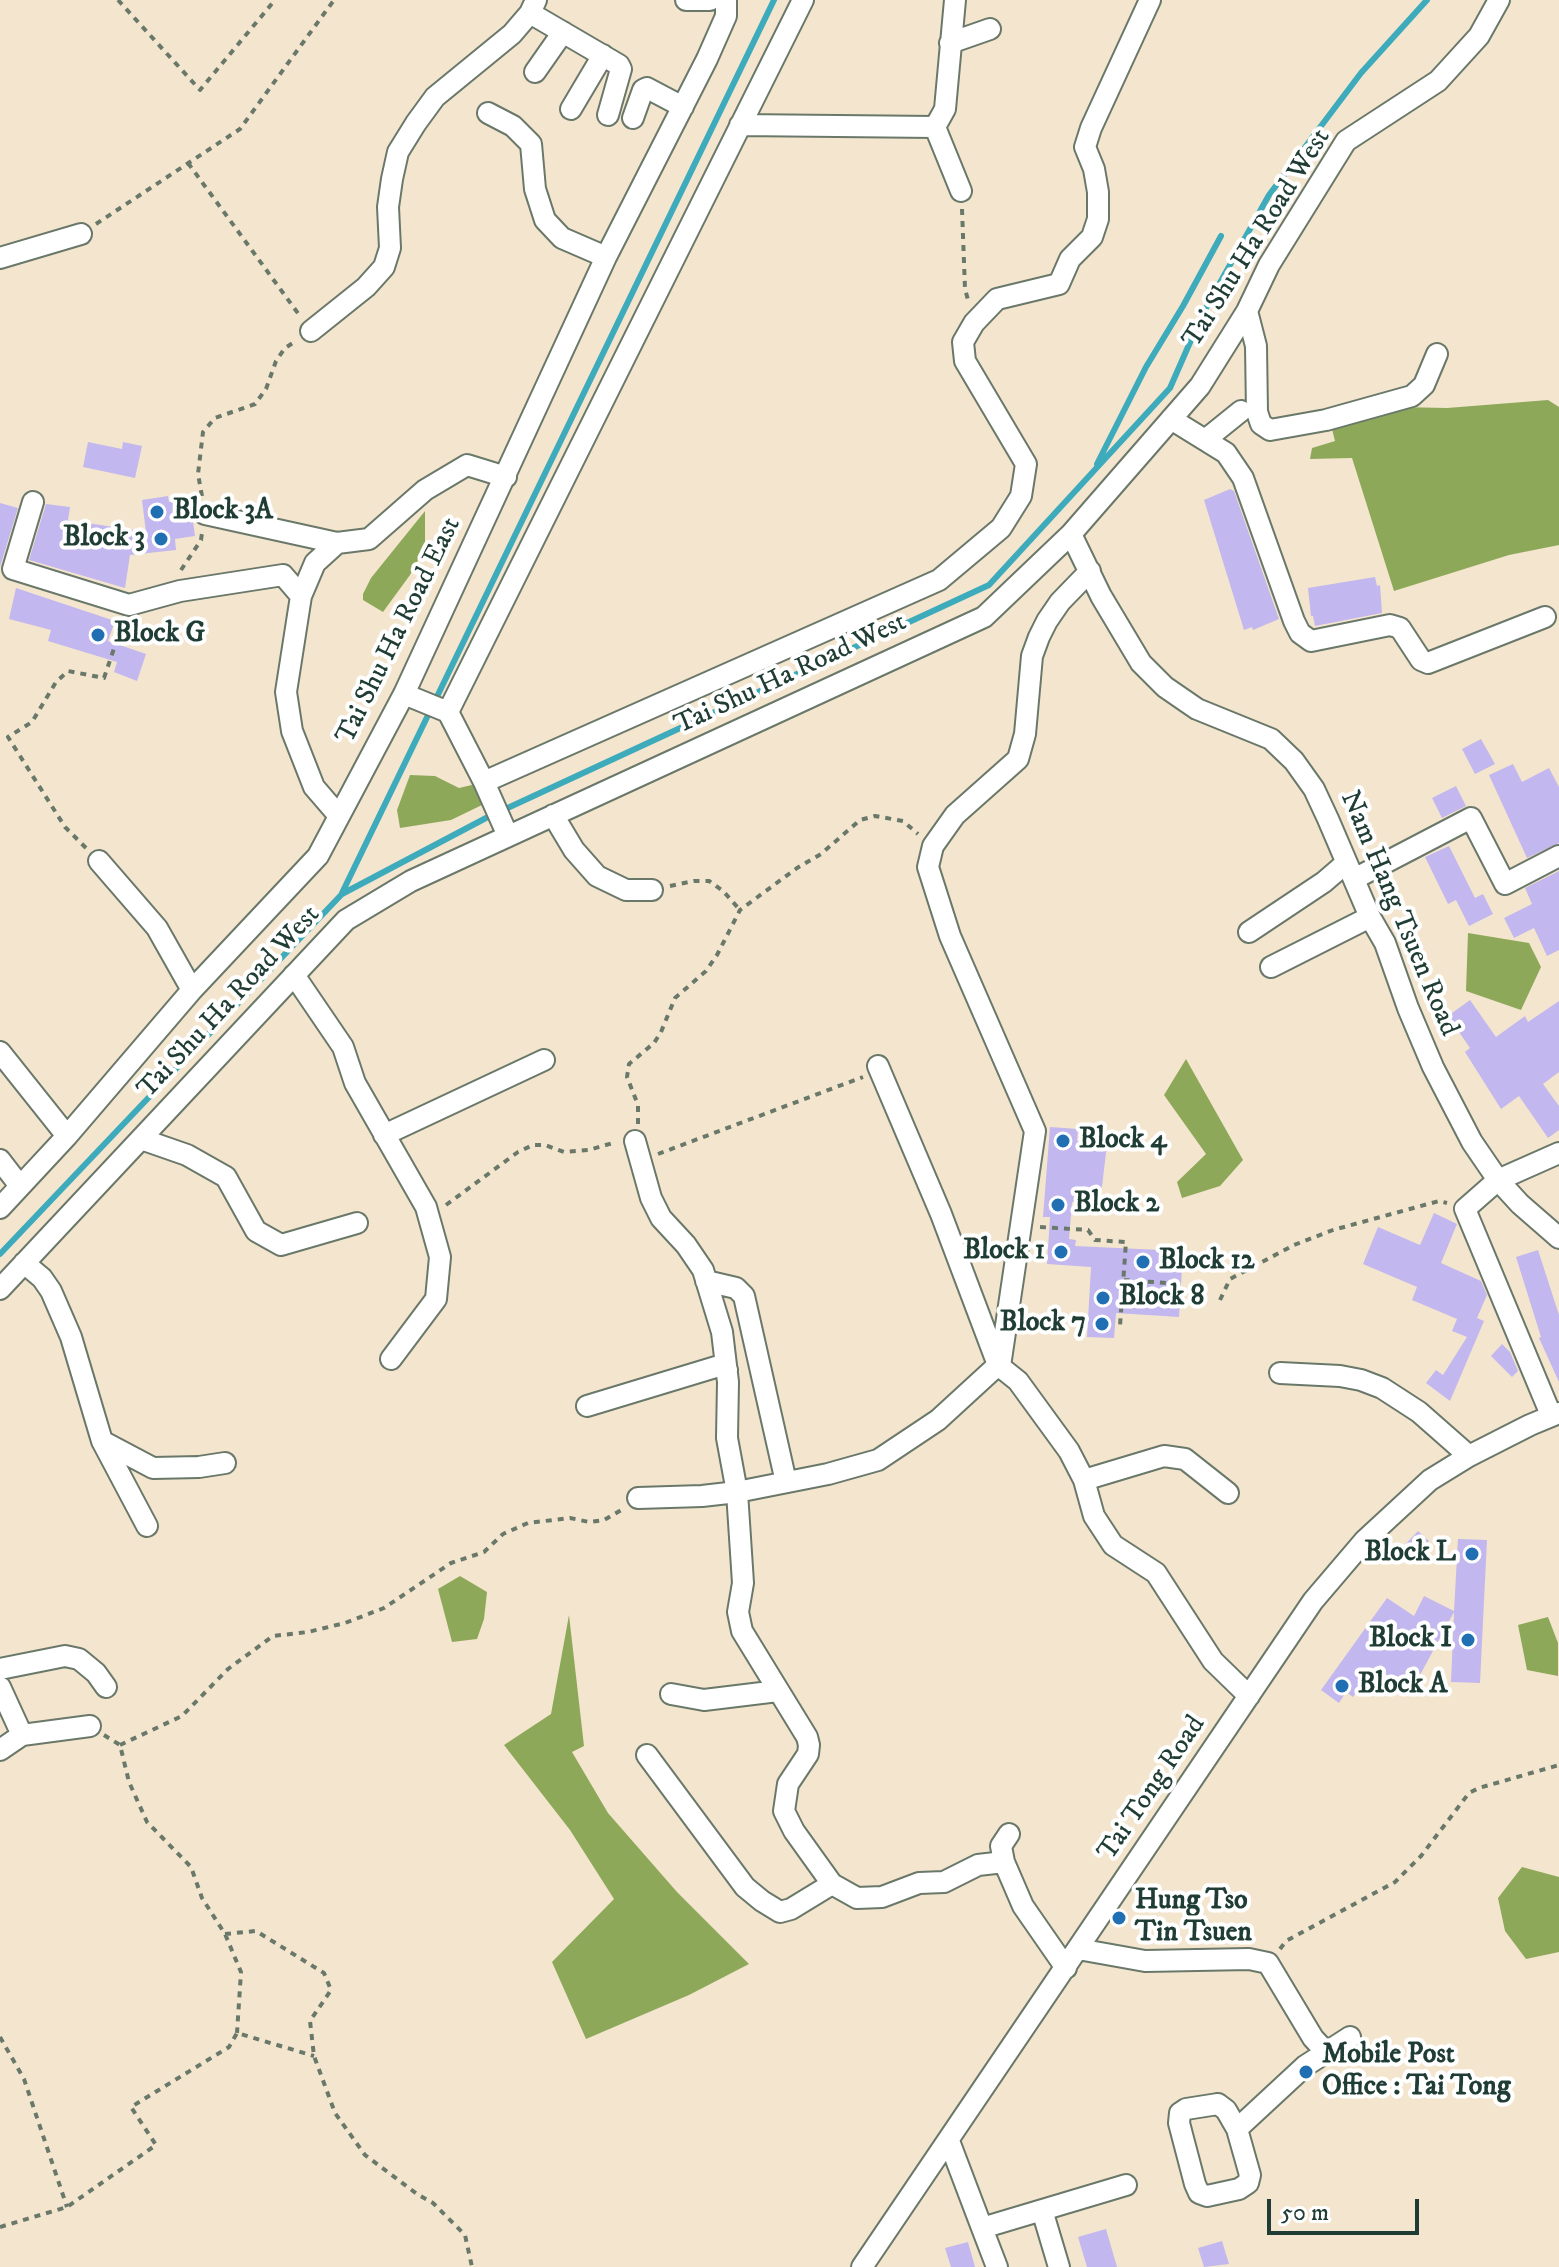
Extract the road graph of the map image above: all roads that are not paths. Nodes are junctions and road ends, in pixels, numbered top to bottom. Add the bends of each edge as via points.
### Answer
1 (686, 0) edge
2 (710, 0) edge
3 (726, 0) edge
4 (803, 0) edge
5 (955, 0) edge
6 (1150, 0) edge
7 (1499, 0) edge
8 (533, 7) edge
9 (990, 29) dead end
10 (563, 32) junction
11 (950, 43) junction
12 (603, 55) junction
13 (535, 72) dead end
14 (683, 107) junction
15 (571, 109) dead end
16 (488, 113) dead end
17 (608, 115) dead end
18 (633, 118) dead end
19 (740, 125) junction
20 (935, 127) junction
21 (961, 191) road end
22 (81, 234) road end
23 (606, 257) junction
24 (0, 258) edge
25 (1247, 311) junction
26 (311, 331) road end
27 (1437, 354) dead end
28 (1241, 411) dead end
29 (1171, 419) junction
30 (1205, 440) junction
31 (506, 477) junction
32 (33, 502) dead end
33 (205, 514) road end
34 (1071, 534) junction
35 (337, 543) junction
36 (1090, 571) junction
37 (301, 596) junction
38 (1545, 617) dead end
39 (408, 696) junction
40 (444, 710) junction
41 (484, 782) junction
42 (553, 815) junction
43 (339, 816) junction
44 (508, 836) junction
45 (1559, 856) edge
46 (99, 861) road end
47 (1350, 871) junction
48 (652, 890) road end
49 (1370, 917) junction
50 (1249, 932) dead end
51 (1271, 967) dead end
52 (294, 975) junction
53 (192, 990) junction
54 (0, 1052) edge
55 (544, 1060) dead end
56 (878, 1066) road end
57 (384, 1135) junction
58 (67, 1136) junction
59 (141, 1139) junction
60 (635, 1141) road end
61 (1559, 1153) edge
62 (0, 1160) edge
63 (1498, 1180) junction
64 (20, 1186) junction
65 (0, 1208) edge
66 (357, 1223) dead end
67 (1559, 1238) edge
68 (24, 1263) junction
69 (706, 1281) junction
70 (0, 1289) edge
71 (391, 1359) dead end
72 (999, 1366) junction
73 (727, 1370) junction
74 (1280, 1373) dead end
75 (587, 1406) dead end
76 (1555, 1414) edge
77 (102, 1441) junction
78 (1469, 1456) junction
79 (225, 1463) dead end
80 (1084, 1480) junction
81 (786, 1482) junction
82 (737, 1492) junction
83 (1228, 1493) dead end
84 (638, 1498) road end
85 (147, 1526) dead end
86 (0, 1669) edge
87 (0, 1687) edge
88 (106, 1687) dead end
89 (778, 1691) junction
90 (671, 1694) dead end
91 (1249, 1696) junction
92 (90, 1726) road end
93 (22, 1735) junction
94 (0, 1750) edge
95 (647, 1755) dead end
96 (1009, 1834) dead end
97 (1004, 1862) junction
98 (832, 1884) junction
99 (1078, 1949) junction
100 (1066, 1968) junction
101 (1350, 2037) dead end
102 (1326, 2052) junction
103 (1237, 2129) junction
104 (949, 2141) junction
105 (1126, 2185) dead end
106 (1042, 2210) junction
107 (982, 2228) junction
108 (862, 2267) edge
109 (997, 2267) edge
110 (1059, 2267) edge

1 - 2 street
3 - 14 street, Tai Shu Ha Road East via 726,16
4 - 19 street
5 - 11 street
6 - 41 street via 1085,147 1098,192 1092,237 1070,259 1059,284 997,299 963,342 965,361 1026,464 1021,496 1001,528 939,580
7 - 25 street, Tai Shu Ha Road West via 1479,36 1438,81 1346,141 1269,265
8 - 10 street
8 - 26 street via 512,34 435,97 416,123 398,152 384,267
9 - 11 street
10 - 12 street
10 - 13 street
11 - 20 street via 945,109
12 - 15 street
12 - 17 street via 621,69
14 - 18 street via 647,88
14 - 23 street, Tai Shu Ha Road East
16 - 23 street via 513,126 531,144 535,189 545,220 562,238
19 - 20 street
19 - 40 street
20 - 21 street
22 - 24 street
23 - 31 street, Tai Shu Ha Road East
25 - 27 street via 1256,346 1257,412 1270,430 1412,396 1424,385
25 - 29 street, Tai Shu Ha Road West via 1200,386
28 - 30 street
29 - 30 street
29 - 34 street, Tai Shu Ha Road West
30 - 38 street via 1226,453 1243,478 1294,621 1311,641 1390,625 1400,628 1428,663
31 - 35 street via 467,465 425,490 369,539
31 - 39 street, Tai Shu Ha Road East
32 - 37 street via 13,569 129,605 283,575
33 - 35 street
34 - 36 street, Nam Hang Tsuen Road
34 - 42 street, Tai Shu Ha Road West via 984,617
35 - 37 street via 315,563
36 - 47 street, Nam Hang Tsuen Road via 1141,663 1165,687 1197,709 1271,739 1294,761 1314,789
36 - 72 street via 1060,602 1039,637 1018,759 955,815 933,846 928,867 950,936 1035,1131
37 - 43 street via 286,692 292,731 314,787
39 - 40 street
39 - 43 street, Tai Shu Ha Road East
40 - 41 street
41 - 44 street
42 - 44 street, Tai Shu Ha Road West
42 - 48 street via 597,876 626,890
43 - 53 street, Tai Shu Ha Road East via 318,856
44 - 52 street, Tai Shu Ha Road West via 411,881 346,920
45 - 47 street via 1505,884 1471,818
46 - 53 street via 157,928
47 - 49 street, Nam Hang Tsuen Road
47 - 50 street via 1324,882
49 - 51 street
49 - 63 street, Nam Hang Tsuen Road via 1433,1067
52 - 57 street via 343,1047 355,1083
52 - 59 street, Tai Shu Ha Road West
53 - 58 street, Tai Shu Ha Road East
54 - 58 street
55 - 57 street
56 - 72 street
57 - 71 street via 426,1207 440,1257 436,1299
58 - 64 street, Tai Shu Ha Road East
59 - 66 street via 187,1155 226,1177 256,1231 281,1245
59 - 68 street, Tai Shu Ha Road West
60 - 69 street via 661,1218 695,1257
61 - 63 street
62 - 64 street
63 - 67 street, Nam Hang Tsuen Road
63 - 76 street via 1465,1209
64 - 65 street, Tai Shu Ha Road East
68 - 70 street, Tai Shu Ha Road West
68 - 77 street via 51,1291 71,1337
69 - 73 street
69 - 81 street via 736,1288 744,1296
72 - 80 street via 1041,1410
72 - 81 street via 938,1420 878,1460
73 - 75 street via 719,1366
73 - 82 street via 727,1438
74 - 78 street via 1340,1376 1382,1388
76 - 78 street, Tai Tong Road
77 - 79 street via 153,1468
77 - 85 street
78 - 91 street, Tai Tong Road via 1430,1480 1365,1540 1313,1601
80 - 83 street via 1164,1456 1185,1459
80 - 91 street via 1094,1516 1113,1545 1156,1573 1213,1661
81 - 82 street
82 - 84 street
82 - 89 street via 740,1622
86 - 88 street via 65,1656 79,1659
87 - 93 street
89 - 90 street via 704,1700
89 - 98 street via 809,1745 788,1784 784,1811
91 - 99 street, Tai Tong Road
92 - 93 street
93 - 94 street
95 - 98 street via 745,1887 762,1901 780,1912
96 - 97 street via 1001,1846
97 - 98 street via 978,1865 944,1882 919,1883 882,1897 857,1898
97 - 100 street via 1023,1906
99 - 100 street, Tai Tong Road
99 - 102 street via 1145,1961 1268,1963
100 - 104 street, Tai Tong Road
101 - 102 street
102 - 103 street
103 - 103 street via 1248,2183 1207,2196 1199,2193 1180,2113 1218,2104
104 - 107 street
104 - 108 street, Tai Tong Road
105 - 106 street
106 - 107 street
106 - 110 street
107 - 109 street

